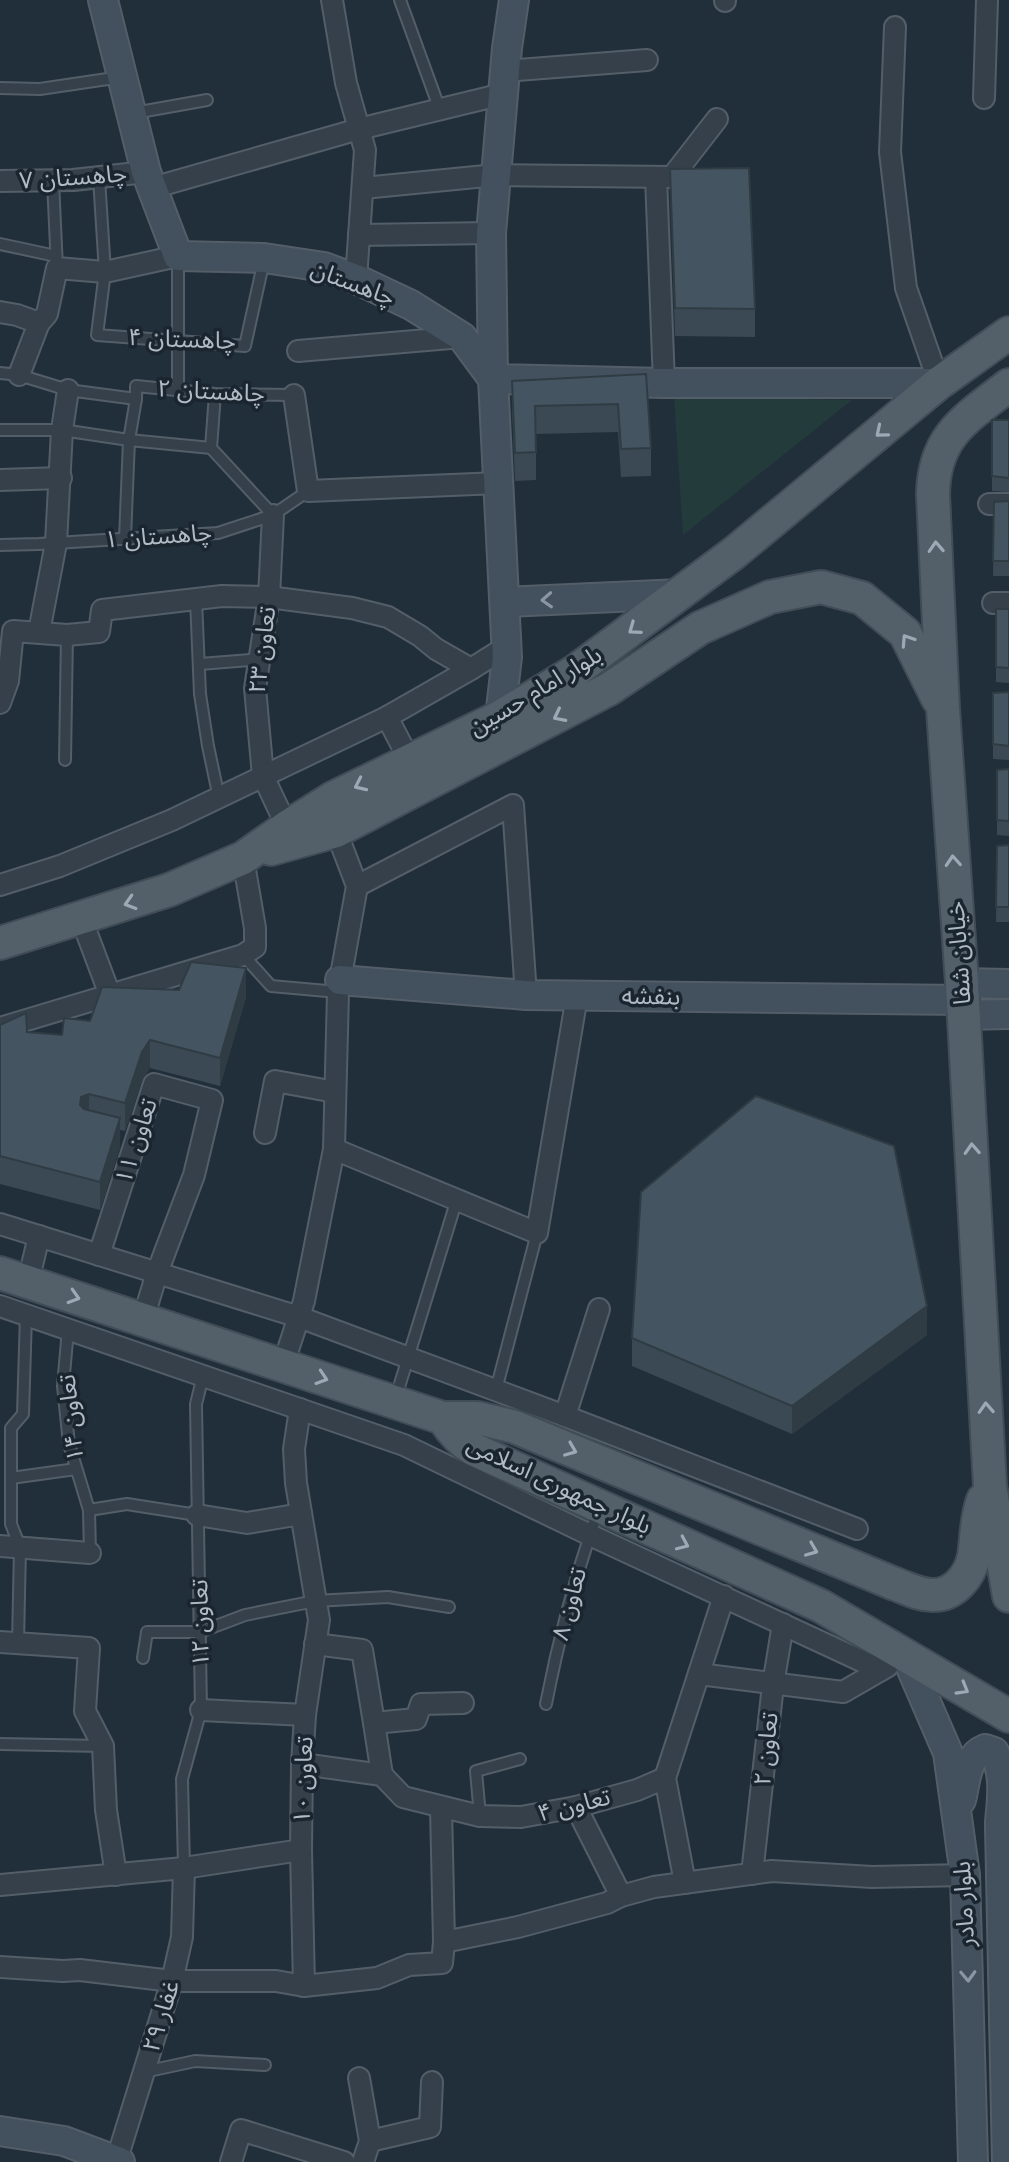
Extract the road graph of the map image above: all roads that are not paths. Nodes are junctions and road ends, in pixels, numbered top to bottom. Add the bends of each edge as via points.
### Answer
1 (103, 0) edge
2 (332, 0) edge
3 (400, 0) edge
4 (514, 0) edge
5 (987, 0) edge
6 (895, 27) dead end
7 (647, 60) dead end
8 (123, 77) junction
9 (504, 82) junction
10 (0, 88) edge
11 (984, 98) dead end
12 (207, 100) dead end
13 (440, 110) junction
14 (132, 113) junction
15 (717, 119) dead end
16 (359, 129) junction
17 (496, 175) junction
18 (656, 177) junction
19 (99, 178) junction
20 (149, 180) junction
21 (0, 181) edge
22 (53, 181) junction
23 (363, 188) junction
24 (491, 233) junction
25 (359, 235) junction
26 (0, 244) edge
27 (178, 256) junction
28 (264, 258) junction
29 (57, 262) junction
30 (105, 272) junction
31 (356, 279) junction
32 (0, 312) edge
33 (39, 323) junction
34 (1009, 333) edge
35 (462, 337) junction
36 (178, 341) junction
37 (298, 351) dead end
38 (9, 374) edge
39 (493, 379) junction
40 (664, 383) junction
41 (939, 383) junction
42 (1009, 385) edge
43 (68, 390) junction
44 (178, 390) junction
45 (215, 394) junction
46 (294, 395) joint
47 (136, 399) junction
48 (0, 430) edge
49 (62, 430) junction
50 (129, 440) junction
51 (211, 448) junction
52 (61, 478) junction
53 (0, 480) edge
54 (499, 483) junction
55 (308, 491) junction
56 (273, 515) junction
57 (125, 539) junction
58 (56, 543) junction
59 (0, 545) edge
60 (681, 594) junction
61 (269, 597) junction
62 (196, 600) junction
63 (505, 602) junction
64 (6, 627) edge
65 (39, 632) junction
66 (67, 635) junction
67 (506, 647) junction
68 (261, 659) junction
69 (200, 664) junction
70 (471, 669) junction
71 (0, 703) edge
72 (943, 709) junction
73 (387, 717) junction
74 (500, 717) junction
75 (65, 760) dead end
76 (410, 761) junction
77 (263, 776) junction
78 (219, 798) junction
79 (287, 827) junction
80 (336, 831) junction
81 (246, 856) junction
82 (0, 885) edge
83 (357, 886) junction
84 (81, 918) junction
85 (0, 943) edge
86 (243, 955) junction
87 (1009, 984) edge
88 (339, 986) junction
89 (110, 995) junction
90 (526, 995) junction
91 (577, 996) junction
92 (963, 999) junction
93 (1009, 1014) edge
94 (0, 1028) edge
95 (335, 1092) junction
96 (265, 1133) dead end
97 (334, 1149) junction
98 (457, 1199) junction
99 (0, 1224) edge
100 (537, 1233) junction
101 (39, 1236) junction
102 (99, 1255) junction
103 (157, 1273) junction
104 (14, 1278) edge
105 (0, 1306) edge
106 (599, 1309) dead end
107 (26, 1314) junction
108 (299, 1317) junction
109 (143, 1319) junction
110 (68, 1329) junction
111 (408, 1357) junction
112 (283, 1365) junction
113 (203, 1376) junction
114 (496, 1390) junction
115 (395, 1402) junction
116 (300, 1409) junction
117 (520, 1414) junction
118 (565, 1416) junction
119 (443, 1418) junction
120 (76, 1469) junction
121 (11, 1478) junction
122 (990, 1486) junction
123 (89, 1510) junction
124 (301, 1514) junction
125 (197, 1515) junction
126 (595, 1521) junction
127 (857, 1529) dead end
128 (10, 1546) edge
129 (90, 1553) joint
130 (724, 1596) junction
131 (1009, 1596) edge
132 (315, 1601) junction
133 (449, 1607) dead end
134 (783, 1624) junction
135 (200, 1632) junction
136 (9, 1642) edge
137 (315, 1644) junction
138 (143, 1658) dead end
139 (893, 1663) junction
140 (699, 1674) junction
141 (773, 1685) junction
142 (463, 1703) dead end
143 (546, 1704) dead end
144 (201, 1710) junction
145 (305, 1715) junction
146 (1009, 1716) edge
147 (374, 1723) junction
148 (0, 1744) edge
149 (103, 1746) junction
150 (520, 1759) dead end
151 (302, 1764) junction
152 (382, 1775) junction
153 (665, 1778) junction
154 (441, 1807) junction
155 (576, 1807) junction
156 (956, 1815) junction
157 (1004, 1815) edge
158 (480, 1816) junction
159 (301, 1850) junction
160 (184, 1868) junction
161 (752, 1874) junction
162 (116, 1875) junction
163 (965, 1875) junction
164 (685, 1883) junction
165 (0, 1885) edge
166 (621, 1896) junction
167 (444, 1942) junction
168 (0, 1967) edge
169 (172, 1981) junction
170 (304, 1986) junction
171 (265, 2065) dead end
172 (144, 2072) junction
173 (359, 2078) dead end
174 (432, 2082) dead end
175 (0, 2131) edge
176 (370, 2141) junction
177 (118, 2162) edge
178 (231, 2162) edge
179 (344, 2162) edge
180 (363, 2162) edge
181 (973, 2162) edge
182 (1007, 2162) edge

1 - 8 street
2 - 16 street
3 - 13 lane
4 - 9 street
5 - 11 street
6 - 41 street via 890,152 906,288
7 - 9 street, چاهستان ۷
8 - 10 lane via 40,89
8 - 14 street
9 - 13 street, چاهستان ۷
9 - 17 street
12 - 14 lane
13 - 16 street, چاهستان ۷
14 - 20 street
15 - 18 street via 672,177
16 - 20 street, چاهستان ۷
16 - 23 street via 365,150
17 - 18 street
17 - 23 street
17 - 24 street
18 - 40 street
19 - 20 street, چاهستان ۷
19 - 22 street, چاهستان ۷
19 - 30 lane
20 - 27 street
21 - 22 street, چاهستان ۷
22 - 29 lane
23 - 25 street
24 - 25 street
24 - 39 street
25 - 31 street
26 - 29 lane
27 - 28 street, چاهستان
27 - 30 street
27 - 36 lane
28 - 31 street, چاهستان via 324,267
28 - 36 lane, چاهستان ۴ via 245,346
29 - 30 street
29 - 33 street via 47,314
30 - 36 lane, چاهستان ۴ via 97,335
31 - 35 street, چاهستان
32 - 33 street
33 - 38 street
34 - 41 main road, بلوار امام حسین
35 - 37 street
35 - 39 street, چاهستان
36 - 44 lane
38 - 43 lane, چاهستان ۲
39 - 40 street
39 - 54 street
40 - 41 street
41 -> 60 main road, بلوار امام حسین
72 -> 42 main road, خیابان شفا via 933,473 957,426
43 - 47 lane, چاهستان ۲
43 - 49 street
44 - 45 lane, چاهستان ۲
44 - 47 lane, چاهستان ۲ via 136,386
45 - 46 lane, چاهستان ۲
45 - 51 lane
46 - 55 street
47 - 50 lane
48 - 49 lane
49 - 50 lane
49 - 52 street
50 - 51 lane
50 - 57 lane
51 - 56 lane
52 - 53 street
52 - 58 street
54 - 55 street
54 - 63 street
55 - 56 lane, چاهستان ۱
56 - 57 lane, چاهستان ۱ via 218,533
56 - 61 street, تعاون ۲۳
57 - 58 lane, چاهستان ۱
58 - 59 lane, چاهستان ۱
58 - 65 street
60 -> 63 street
60 -> 74 main road, بلوار امام حسین via 574,672
61 - 62 street
61 - 68 street, تعاون ۲۳
61 - 70 street via 388,617
62 - 66 street via 102,610 99,632
62 - 69 lane
63 - 67 street
64 - 65 street
64 - 71 street via 8,681
65 - 66 street
66 - 75 lane
67 - 70 street
67 - 74 street
68 - 69 lane
68 - 77 street, تعاون ۲۳ via 255,688
69 - 78 lane via 200,694
70 - 73 street
72 -> 80 main road via 905,633 862,598 821,587 770,597 700,628 609,689
92 -> 72 main road, خیابان شفا
73 - 76 street
73 - 77 street
74 - 76 main road, بلوار امام حسین
76 -> 79 main road, بلوار امام حسین
77 - 78 street
77 - 79 street, تعاون ۲۳
78 - 82 street via 74,860
79 - 81 main road, بلوار امام حسین
80 - 81 main road
80 - 83 street
81 -> 84 main road, بلوار امام حسین via 169,890
81 - 86 street via 255,947
83 - 88 street
83 - 90 street via 513,805
84 - 85 main road, بلوار امام حسین
84 - 89 street
86 - 88 lane via 271,986
86 - 89 street
87 - 92 street
88 - 90 street, بنفشه
88 - 95 street
89 - 94 street
90 - 91 street, بنفشه
91 - 92 street, بنفشه
91 - 100 street
92 - 93 street
122 -> 92 main road, خیابان شفا
95 - 96 street via 275,1081
95 - 97 street
97 - 98 street
97 - 108 street
98 - 100 street
98 - 111 lane
99 - 101 street
100 - 114 lane
101 - 102 street
101 - 104 street
102 - 103 street
102 - 103 street, تعاون ۱۱ via 129,1140 154,1084 212,1100 194,1175
103 - 108 street
103 - 109 street
104 -> 109 main road, بلوار جمهوری اسلامی
105 - 107 street
106 - 118 street
107 - 110 street
107 - 121 lane via 23,1414 11,1428
108 - 111 street
108 - 112 street
109 - 112 main road, بلوار جمهوری اسلامی
110 - 113 street
110 - 120 lane, تعاون ۱۴ via 63,1386
111 - 114 street
111 - 115 lane
112 -> 115 main road, بلوار جمهوری اسلامی
113 - 116 street
113 - 125 lane, تعاون ۱۲ via 196,1404
114 - 117 street
115 - 119 main road, بلوار جمهوری اسلامی
116 - 124 street, تعاون ۱۰ via 294,1449
116 - 126 street
117 - 118 street
117 - 119 main road
117 -> 122 main road via 895,1584 934,1596 955,1587 970,1569 979,1510
118 - 127 street
119 - 126 main road, بلوار جمهوری اسلامی via 465,1445
120 - 121 lane
120 - 123 lane, تعاون ۱۴
121 - 128 lane
122 - 131 main road
123 - 125 lane via 127,1504
123 - 129 lane, تعاون ۱۴
124 - 125 street via 247,1523
124 - 132 street, تعاون ۱۰
125 - 135 lane, تعاون ۱۲
126 - 130 street
126 -> 139 main road, بلوار جمهوری اسلامی via 821,1606
126 - 143 lane, تعاون ۸ via 557,1647
128 - 129 street
128 - 136 lane
130 - 134 street
130 - 140 street
132 - 133 lane via 388,1597
132 - 135 lane via 245,1615
132 - 137 street, تعاون ۱۰
134 - 139 street
134 - 141 street, تعاون ۲
135 - 138 lane via 147,1632
135 - 144 lane, تعاون ۱۲
136 - 149 street via 89,1648 85,1711
137 - 145 street, تعاون ۱۰
137 - 147 street via 362,1650
139 - 141 street via 843,1692
139 -> 146 main road, بلوار جمهوری اسلامی
139 - 156 street, بلوار مادر via 948,1753
140 - 141 street
140 - 153 street
141 - 161 street, تعاون ۲
142 - 147 street via 421,1704 416,1719
144 - 145 street
144 - 160 lane, تعاون ۱۲ via 182,1779
145 - 151 street, تعاون ۱۰
147 - 152 street
148 - 149 lane
149 - 162 street
150 - 158 lane via 476,1771
151 - 152 street
151 - 159 street, تعاون ۱۰
152 - 154 street, تعاون ۴ via 403,1797
153 - 155 street, تعاون ۴
153 - 164 street
154 - 158 street, تعاون ۴
154 - 167 street
155 - 158 street, تعاون ۴ via 521,1817
155 - 166 street
156 - 157 street, بلوار مادر via 970,1761 985,1749 994,1752 1000,1764
156 - 163 street, بلوار مادر
157 - 182 street, بلوار مادر
159 - 160 street, تعاون ۱۰
159 - 170 street
160 - 162 street, تعاون ۱۰
160 - 169 street, غفار ۲۹ via 182,1937
161 - 163 street
161 - 164 street
162 - 165 street, تعاون ۱۰
163 -> 181 street, بلوار مادر
164 - 166 street
166 - 167 street via 518,1927
167 - 170 street via 442,1963 409,1965 377,1978
168 - 169 street
169 - 170 street
169 - 172 street, غفار ۲۹
171 - 172 lane via 195,2061
172 - 177 street, غفار ۲۹
173 - 176 street
174 - 176 street via 430,2127
175 - 177 street via 64,2141
176 - 180 street
178 - 179 street via 241,2130

